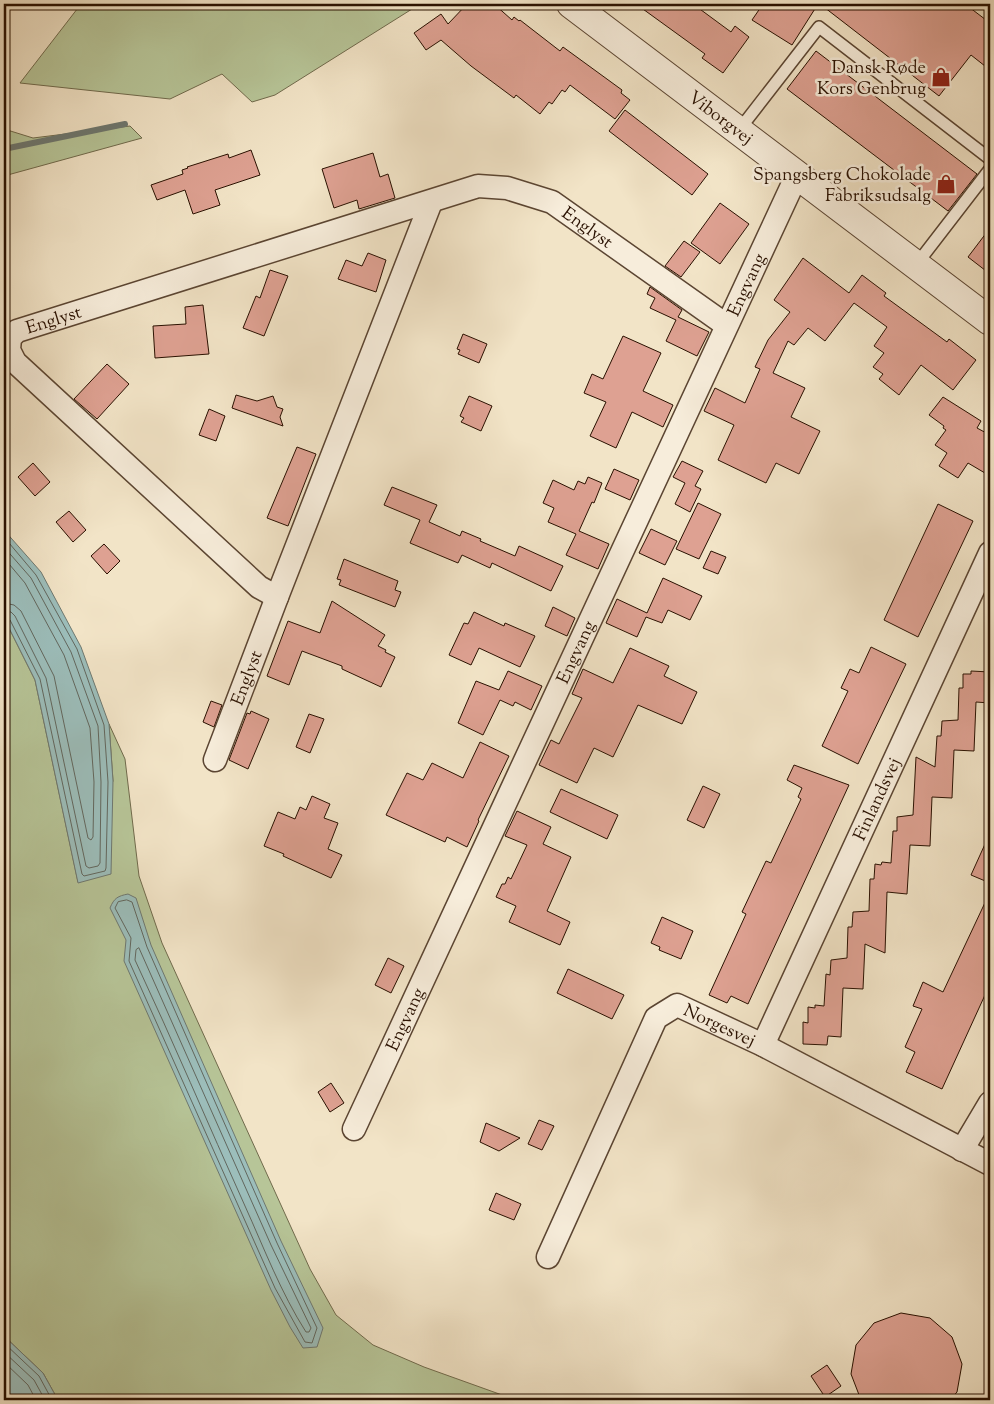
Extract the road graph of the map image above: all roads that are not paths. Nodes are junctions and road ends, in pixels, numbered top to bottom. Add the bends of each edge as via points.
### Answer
1 (571, 4) edge
2 (739, 130) junction
3 (990, 158) edge
4 (990, 169) edge
5 (797, 175) junction
6 (432, 202) junction
7 (916, 265) junction
8 (990, 321) edge
9 (726, 325) junction
10 (990, 552) edge
11 (277, 597) junction
12 (215, 760) dead end
13 (762, 1045) junction
14 (990, 1103) edge
15 (354, 1129) dead end
16 (962, 1150) junction
17 (990, 1164) edge
18 (548, 1257) dead end

1 - 2 street, Viborgvej
2 - 3 lane via 819,27
2 - 5 street, Viborgvej
4 - 7 lane
5 - 7 street, Viborgvej
5 - 9 street, Engvang
6 - 9 street, Englyst via 478,186 507,188 552,202
6 - 11 street, Englyst
6 - 11 street, Englyst via 17,331 10,338 9,350 15,362 259,587
7 - 8 street, Viborgvej
9 - 15 street, Engvang
10 - 13 street, Finlandsvej
11 - 12 street, Englyst
13 - 16 street, Norgesvej
13 - 18 street, Norgesvej via 677,1005 656,1018
14 - 16 street
16 - 17 street, Norgesvej

